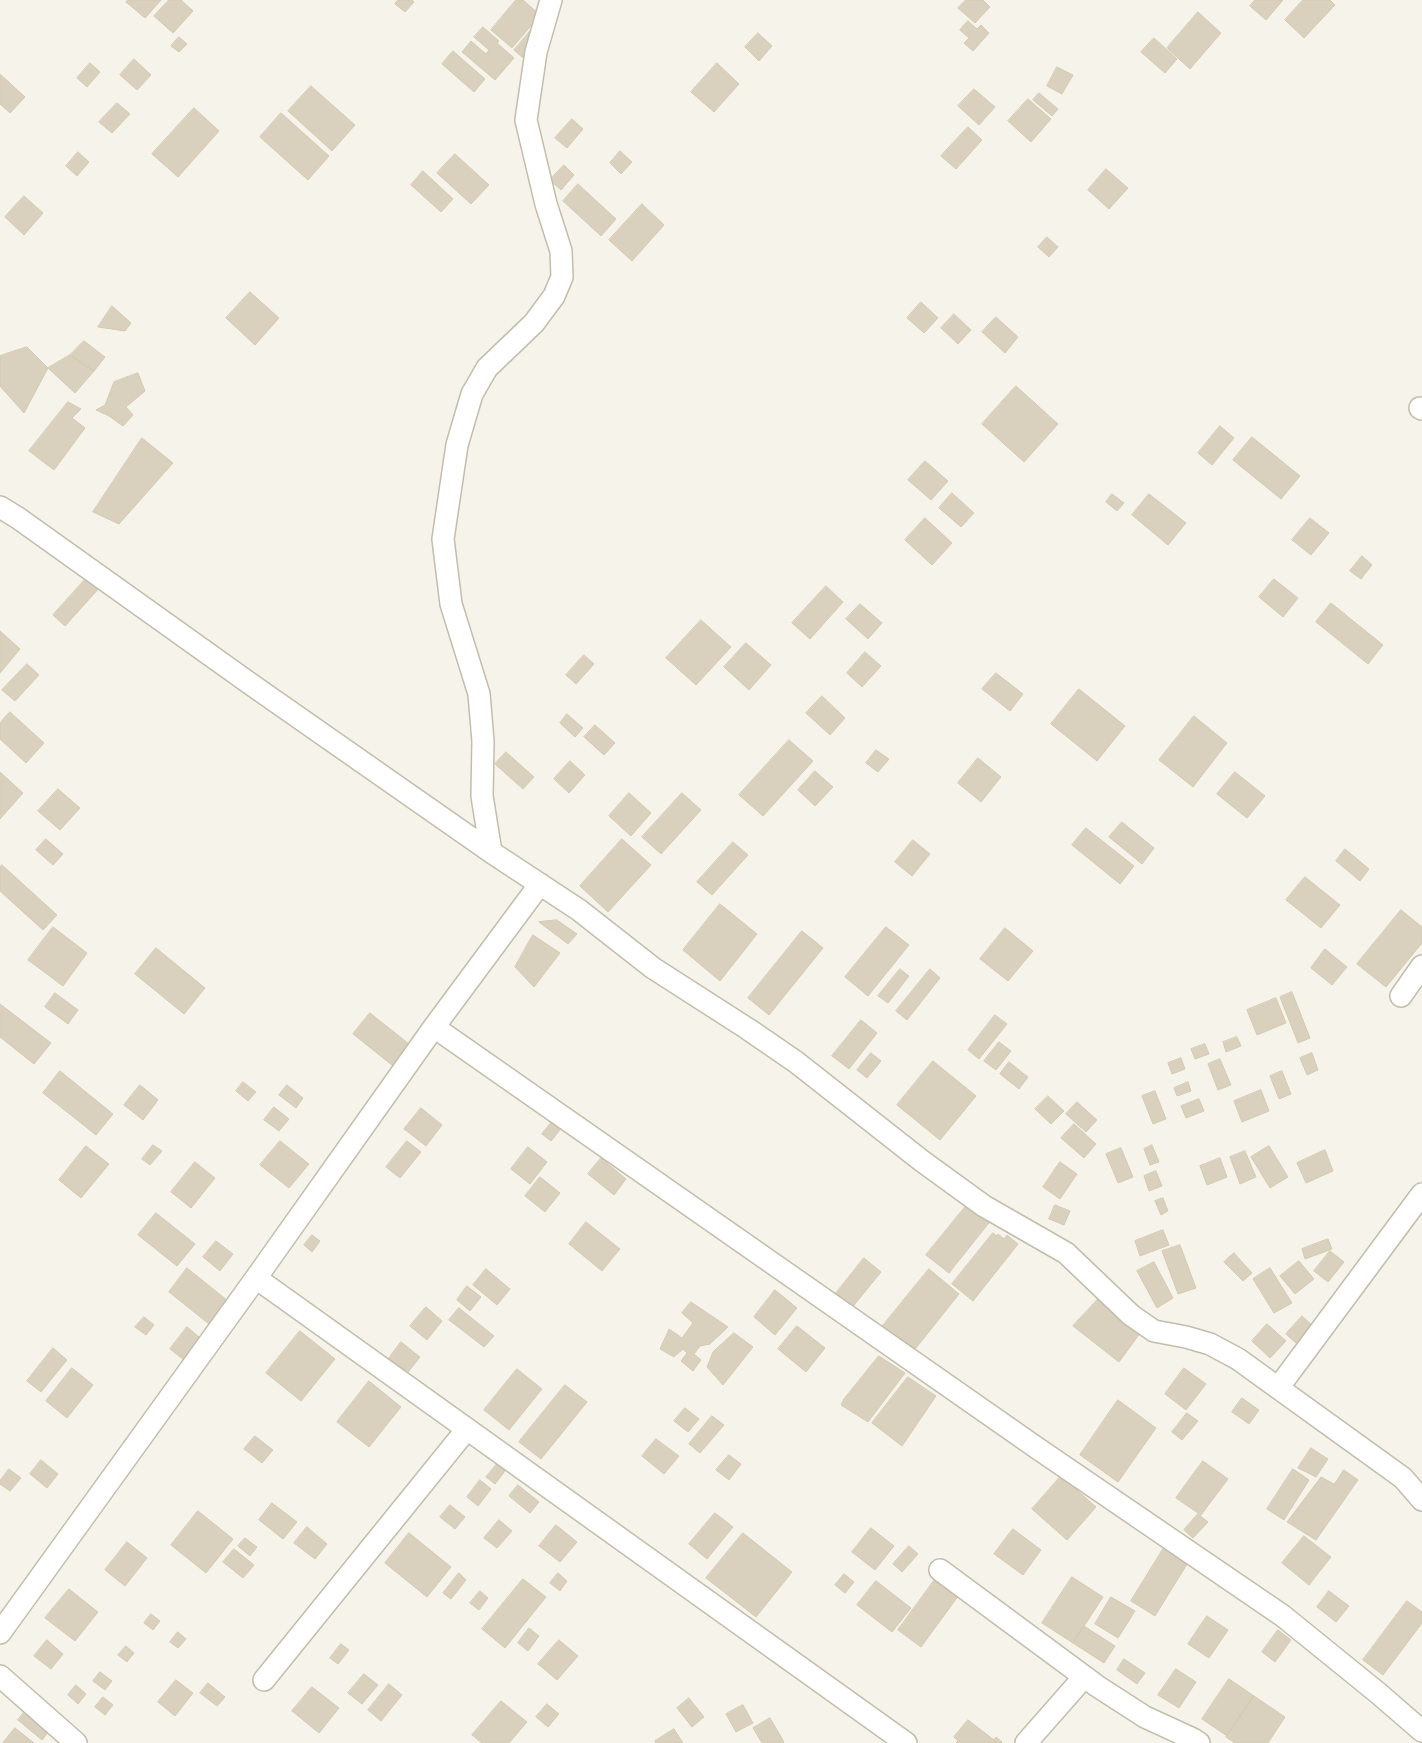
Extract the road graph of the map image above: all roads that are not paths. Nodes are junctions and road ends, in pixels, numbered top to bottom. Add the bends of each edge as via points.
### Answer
1 (551, 0) edge
2 (0, 507) edge
3 (491, 852) junction
4 (540, 884) junction
5 (1422, 966) edge
6 (1401, 996) dead end
7 (434, 1027) junction
8 (1422, 1194) edge
9 (256, 1278) junction
10 (1278, 1388) junction
11 (467, 1428) junction
12 (1422, 1500) edge
13 (940, 1570) dead end
14 (0, 1633) edge
15 (0, 1676) edge
16 (1084, 1677) junction
17 (264, 1680) dead end
18 (1422, 1731) edge
19 (901, 1741) edge
20 (76, 1743) edge
21 (1026, 1743) edge
22 (1199, 1743) edge

1 - 3 street via 536,52 526,120 561,251 562,277 554,296 534,323 487,368 472,394 457,445 443,539 451,604 479,694 483,741 482,796
2 - 3 street
3 - 4 street
4 - 7 street
4 - 10 street via 579,910 652,968 796,1062 984,1206 1066,1253 1131,1315 1154,1331 1210,1344 1238,1359
5 - 6 street
7 - 9 street
7 - 18 street via 1029,1443 1283,1616
8 - 10 street
9 - 11 street
9 - 14 street
10 - 12 street via 1402,1478
11 - 17 street
11 - 19 street
13 - 16 street
15 - 20 street
16 - 21 street
16 - 22 street via 1145,1717

